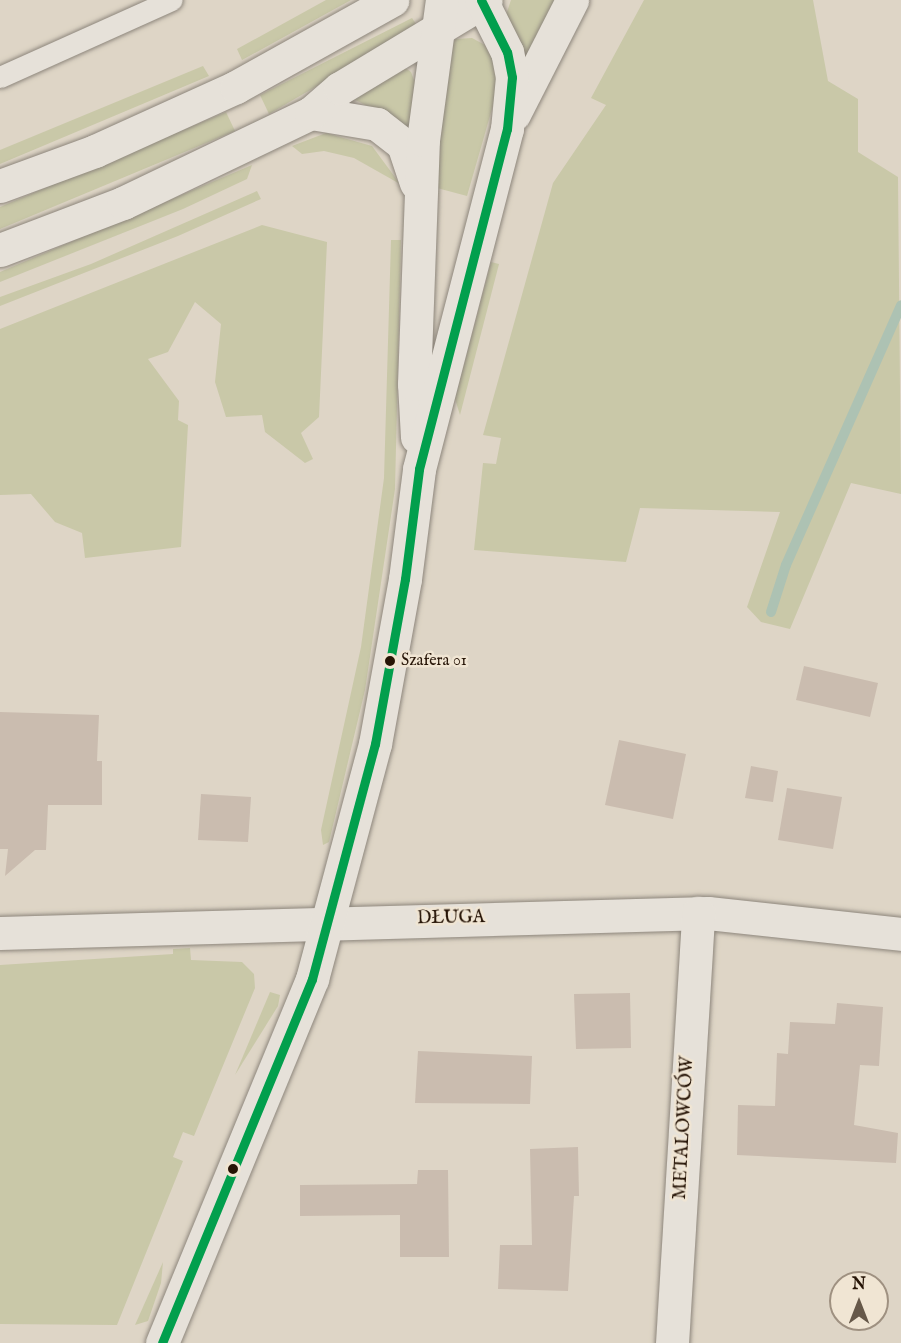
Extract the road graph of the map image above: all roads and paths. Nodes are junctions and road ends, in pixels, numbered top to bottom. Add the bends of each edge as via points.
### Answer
1 (171, 0) edge
2 (392, 0) edge
3 (442, 0) edge
4 (572, 0) edge
5 (483, 1) edge
6 (435, 32) junction
7 (0, 77) edge
8 (310, 113) junction
9 (507, 129) junction
10 (0, 186) edge
11 (421, 217) junction
12 (0, 250) edge
13 (420, 469) junction
14 (698, 913) junction
15 (330, 921) junction
16 (0, 933) edge
17 (901, 934) edge
18 (162, 1343) edge
19 (672, 1343) edge

1 - 7 lane
2 - 10 street via 236,87 95,151
3 - 6 street
4 - 9 street
5 - 6 street
5 - 9 street via 507,52 512,77
6 - 8 street via 340,88
6 - 11 street
8 - 11 street via 377,124 403,144 416,179
8 - 12 street via 123,203
9 - 13 street
11 - 13 street via 414,384
13 - 15 street via 391,671
14 - 15 street, DŁUGA
14 - 17 street, DŁUGA
14 - 19 street, METALOWCÓW
15 - 16 street, DŁUGA
15 - 18 street via 312,979

